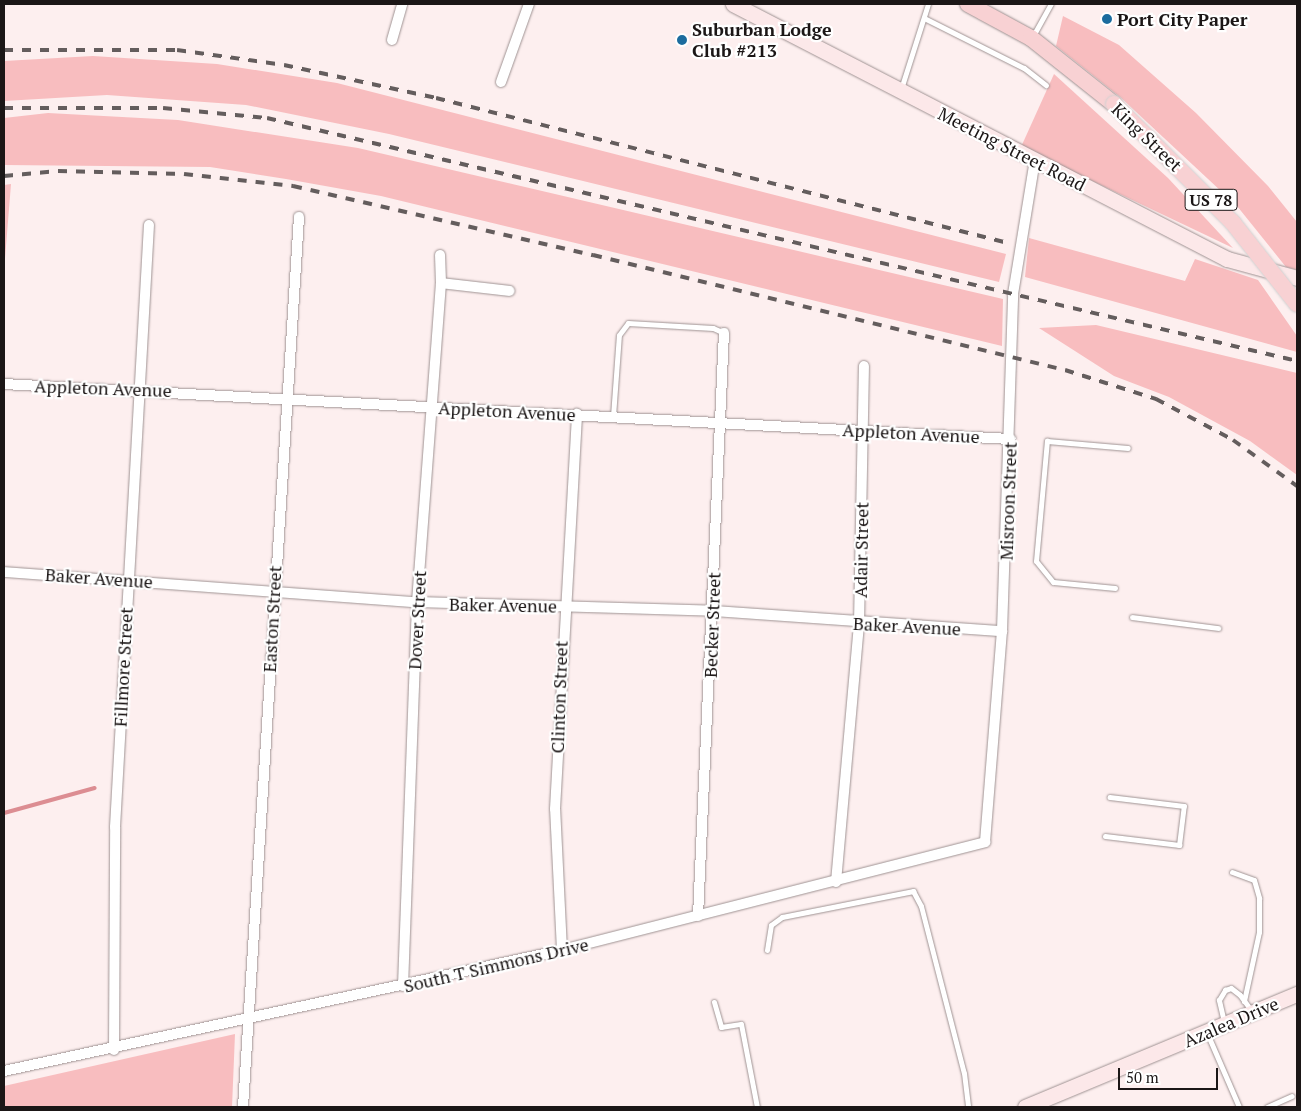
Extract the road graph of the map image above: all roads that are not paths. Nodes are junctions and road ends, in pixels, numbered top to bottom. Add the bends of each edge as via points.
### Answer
1 (402, 4) edge
2 (529, 4) edge
3 (733, 4) edge
4 (928, 4) edge
5 (967, 4) edge
6 (1051, 4) edge
7 (924, 18) junction
8 (1031, 38) junction
9 (392, 40) dead end
10 (501, 82) dead end
11 (1046, 85) dead end
12 (900, 92) junction
13 (1034, 160) junction
14 (299, 217) dead end
15 (149, 225) dead end
16 (440, 255) dead end
17 (1297, 278) edge
18 (441, 283) junction
19 (510, 291) dead end
20 (1297, 304) edge
21 (724, 333) joint
22 (864, 366) dead end
23 (4, 384) edge
24 (139, 389) junction
25 (285, 396) junction
26 (430, 407) junction
27 (576, 414) junction
28 (613, 416) junction
29 (719, 422) junction
30 (864, 431) junction
31 (1010, 439) junction
32 (1128, 448) dead end
33 (4, 572) edge
34 (128, 580) junction
35 (1115, 588) dead end
36 (274, 591) junction
37 (417, 602) junction
38 (563, 606) junction
39 (714, 611) junction
40 (1132, 617) dead end
41 (859, 624) junction
42 (1218, 628) dead end
43 (1002, 630) junction
44 (1110, 797) dead end
45 (1105, 836) dead end
46 (986, 842) joint
47 (1232, 872) dead end
48 (836, 882) junction
49 (698, 916) junction
50 (562, 950) junction
51 (767, 950) dead end
52 (403, 986) junction
53 (1297, 994) edge
54 (714, 1002) dead end
55 (1249, 1007) junction
56 (248, 1022) junction
57 (1225, 1024) junction
58 (1207, 1032) junction
59 (114, 1050) junction
60 (4, 1071) edge
61 (1292, 1096) dead end
62 (243, 1107) edge
63 (757, 1107) edge
64 (968, 1107) edge
65 (1025, 1107) edge
66 (1239, 1107) edge
67 (1266, 1107) edge

1 - 9 street
2 - 10 street
3 - 12 street, Meeting Street Road
4 - 7 lane
5 - 8 main road, King Street / US 78
6 - 8 lane
7 - 11 lane via 1024,68
7 - 12 lane
8 - 20 main road, King Street / US 78, bridge via 1114,104 1233,223
12 - 13 street, Meeting Street Road
13 - 17 street, Meeting Street Road via 1227,260
13 - 31 street, Misroon Street via 1013,294
14 - 25 street, Easton Street
15 - 24 street, Fillmore Street
16 - 18 street, Dover Street
18 - 19 street
18 - 26 street, Dover Street
21 - 28 lane via 713,328 628,323 619,335
21 - 29 street, Becker Street
22 - 30 street, Adair Street
23 - 24 street, Appleton Avenue
24 - 25 street, Appleton Avenue
24 - 34 street, Fillmore Street
25 - 26 street, Appleton Avenue
25 - 36 street, Easton Street
26 - 27 street, Appleton Avenue
26 - 37 street, Dover Street
27 - 28 street, Appleton Avenue
27 - 38 street, Clinton Street
28 - 29 street, Appleton Avenue
29 - 30 street, Appleton Avenue
29 - 39 street, Becker Street
30 - 31 street, Appleton Avenue
30 - 41 street, Adair Street
31 - 43 street, Misroon Street
32 - 35 lane via 1047,441 1036,561 1052,582
33 - 34 street, Baker Avenue
34 - 36 street, Baker Avenue
34 - 59 street, Fillmore Street via 115,827
36 - 37 street, Baker Avenue
36 - 56 street, Easton Street
37 - 38 street, Baker Avenue
37 - 52 street, Dover Street
38 - 39 street, Baker Avenue
38 - 50 street, Clinton Street via 555,809
39 - 41 street, Baker Avenue
39 - 49 street, Becker Street
40 - 42 lane
41 - 43 street, Baker Avenue
41 - 48 street, Adair Street
43 - 46 street, Misroon Street
44 - 45 lane via 1184,806 1178,845
46 - 48 street, South T Simmons Drive
47 - 55 lane via 1254,880 1259,898 1259,932
48 - 49 street, South T Simmons Drive
49 - 50 street, South T Simmons Drive
50 - 52 street, South T Simmons Drive
51 - 64 lane via 771,925 782,917 913,891 924,915
52 - 56 street, South T Simmons Drive
53 - 55 street, Azalea Drive
54 - 63 lane via 721,1027 741,1024
55 - 57 street, Azalea Drive
55 - 57 lane via 1231,988 1219,995
56 - 59 street, South T Simmons Drive
56 - 62 street, Easton Street
57 - 58 street, Azalea Drive
58 - 65 street, Azalea Drive
58 - 66 lane
59 - 60 street, South T Simmons Drive
61 - 67 lane

